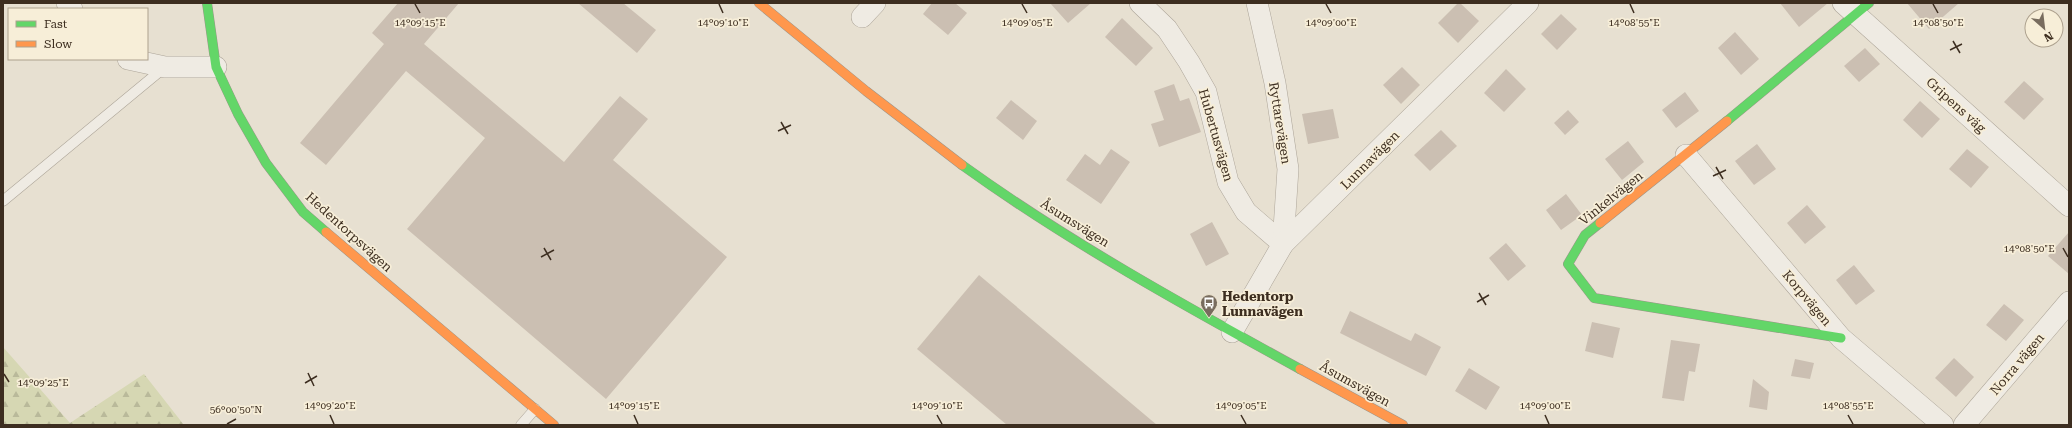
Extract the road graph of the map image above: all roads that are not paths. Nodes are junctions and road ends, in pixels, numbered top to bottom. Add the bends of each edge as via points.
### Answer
1 (207, 3) edge
2 (759, 3) edge
3 (1140, 3) edge
4 (1257, 3) edge
5 (1528, 3) edge
6 (1856, 7) edge
7 (132, 60) edge
8 (216, 66) junction
9 (164, 68) junction
10 (1686, 155) junction
11 (3, 201) edge
12 (2069, 206) edge
13 (1283, 244) junction
14 (2069, 302) edge
15 (1232, 332) junction
16 (1841, 338) junction
17 (535, 408) junction
18 (520, 425) edge
19 (554, 425) edge
20 (1403, 425) edge
21 (1943, 425) edge
22 (1964, 425) edge

1 - 8 street, Hedentorpsvägen
2 - 15 street, Åsumsvägen via 904,121 975,173 1062,231
3 - 13 street, Hubertusvägen via 1166,29 1206,92 1228,182 1246,212
4 - 13 street, Ryttarevägen via 1275,83 1288,169
5 - 13 street, Lunnavägen
6 - 10 street, Vinkelvägen
6 - 12 street, Gripens väg
7 - 9 street
8 - 9 street
8 - 17 street, Hedentorpsvägen via 238,114 266,163 303,212
9 - 11 lane
10 - 16 street, Korpvägen
10 - 16 street, Vinkelvägen via 1585,235 1568,264 1594,298
13 - 15 street, Lunnavägen
14 - 22 street, Norra vägen
15 - 20 street, Åsumsvägen
16 - 21 street, Korpvägen
17 - 18 lane
17 - 19 street, Hedentorpsvägen

